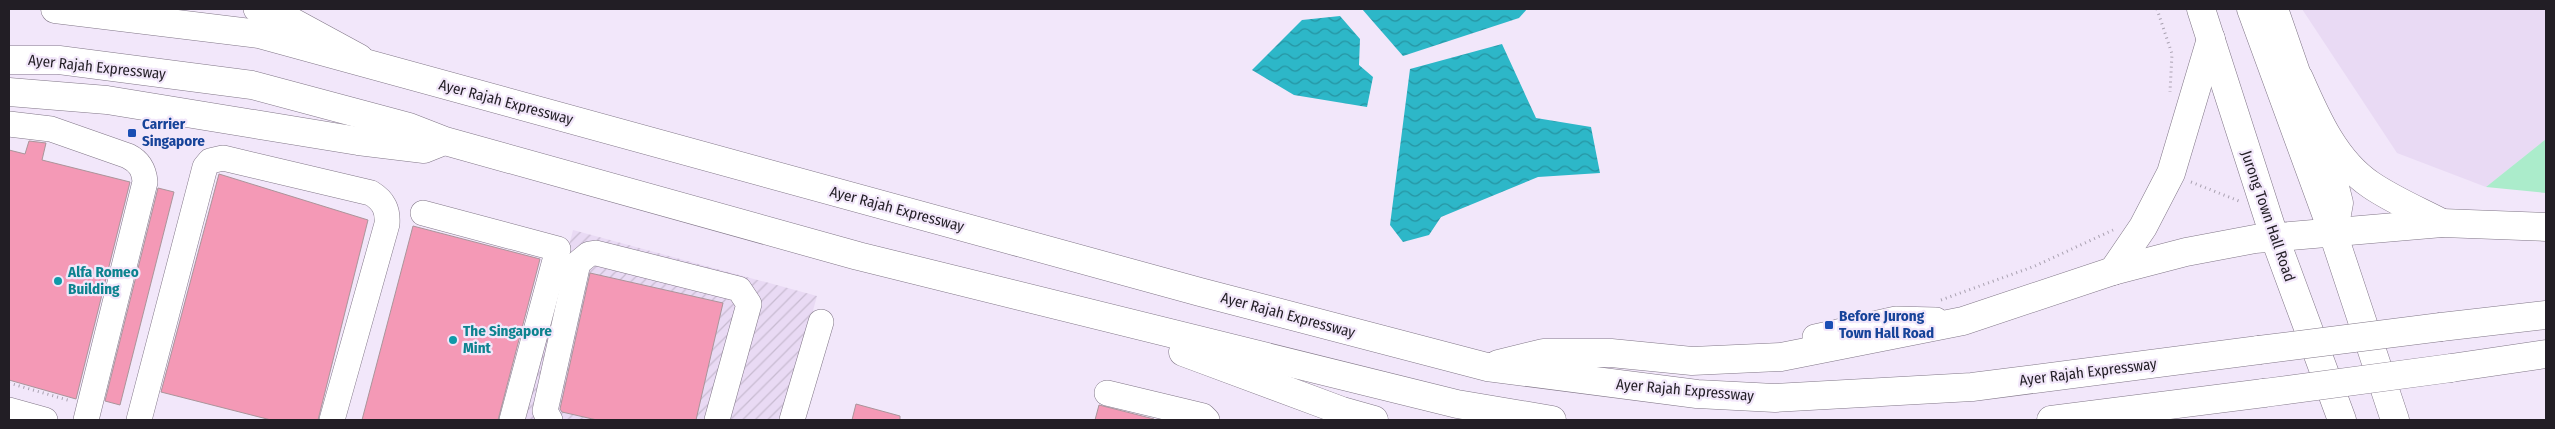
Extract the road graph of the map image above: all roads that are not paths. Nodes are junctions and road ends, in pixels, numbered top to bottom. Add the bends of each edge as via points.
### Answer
1 (56, 9) edge
2 (63, 9) edge
3 (256, 9) edge
4 (2200, 9) edge
5 (2251, 9) edge
6 (2274, 9) edge
7 (2210, 38) junction
8 (9, 60) edge
9 (382, 69) junction
10 (2299, 78) junction
11 (9, 92) edge
12 (9, 124) edge
13 (445, 141) junction
14 (423, 212) dead end
15 (2453, 224) junction
16 (2546, 227) edge
17 (2333, 233) junction
18 (2274, 236) junction
19 (2113, 271) junction
20 (1060, 306) junction
21 (2546, 315) edge
22 (821, 322) dead end
23 (2546, 354) edge
24 (1487, 367) junction
25 (1107, 393) dead end
26 (9, 410) edge
27 (45, 420) edge
28 (86, 420) edge
29 (139, 420) edge
30 (332, 420) edge
31 (512, 420) edge
32 (550, 420) edge
33 (717, 420) edge
34 (792, 420) edge
35 (1207, 420) edge
36 (1374, 420) edge
37 (1552, 420) edge
38 (2051, 420) edge
39 (2342, 420) edge
40 (2395, 420) edge

1 - 2 main road, Ayer Rajah Expressway
2 - 9 main road, Ayer Rajah Expressway via 259,34
3 - 9 street via 290,18
4 - 7 main road, Jurong Town Hall Road
5 - 17 main road
6 - 10 main road
7 - 18 main road, Jurong Town Hall Road
7 - 19 main road via 2170,174 2143,227
8 - 13 main road, Ayer Rajah Expressway via 59,60 252,85 400,125
9 - 24 main road, Ayer Rajah Expressway
10 - 15 main road via 2323,129 2342,158 2370,185
10 - 17 main road via 2339,203
11 - 13 main road via 107,100 424,149
12 - 28 street via 50,129 128,156 135,159 144,171 145,182
13 - 20 main road, Ayer Rajah Expressway via 858,256
14 - 31 street via 558,249
15 - 16 main road
15 - 17 main road
17 - 18 main road
17 - 40 main road
18 - 19 main road via 2186,252
18 - 39 main road, Jurong Town Hall Road
19 - 24 main road via 1963,321 1781,357 1692,361 1611,353 1543,353
20 - 36 main road via 1342,412
20 - 37 main road, Ayer Rajah Expressway via 1457,404
21 - 24 main road, Ayer Rajah Expressway, bridge via 1972,388 1775,398 1697,394
22 - 34 street
23 - 38 main road, bridge
25 - 35 street via 1203,416
26 - 27 street
29 - 30 street via 204,167 210,161 223,158 371,193 379,198 388,214
32 - 33 street via 545,411 578,264 589,254 596,253 738,289 746,297 749,304

